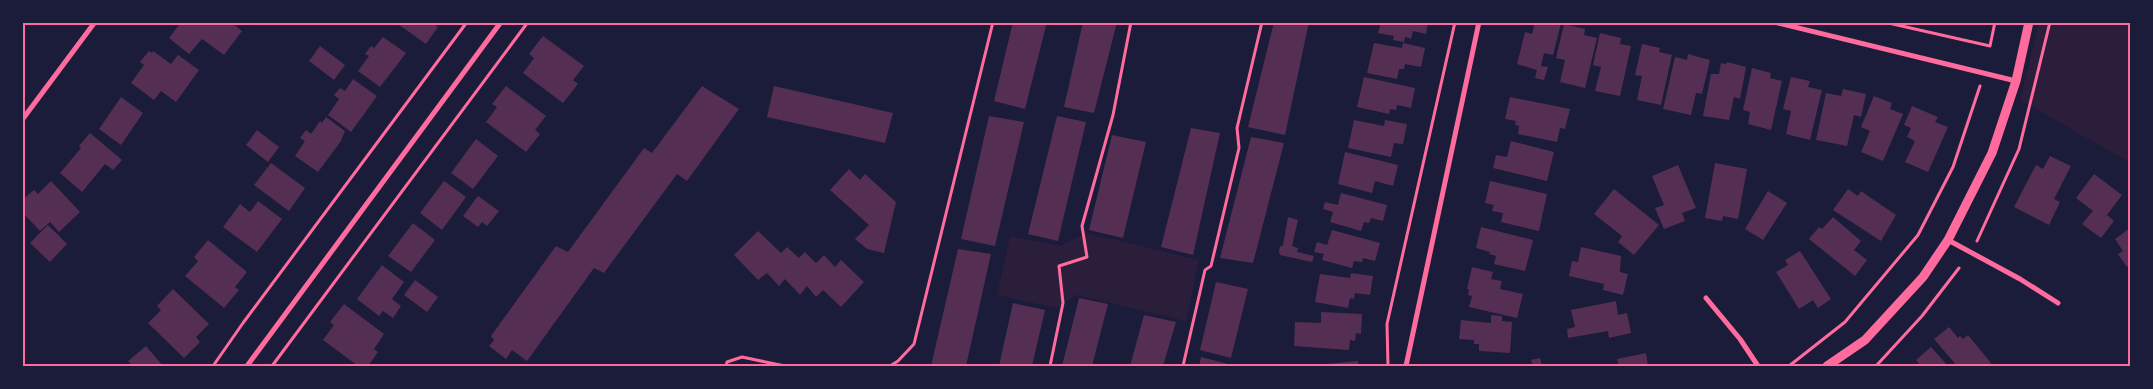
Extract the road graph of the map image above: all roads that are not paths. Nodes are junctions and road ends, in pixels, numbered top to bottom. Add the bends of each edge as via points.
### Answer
1 (95, 22) edge
2 (502, 22) edge
3 (1479, 22) edge
4 (1774, 22) edge
5 (2029, 22) edge
6 (2016, 80) junction
7 (22, 120) edge
8 (1948, 240) junction
9 (1706, 298) dead end
10 (2058, 303) dead end
11 (247, 366) edge
12 (1406, 366) edge
13 (1758, 366) edge
14 (1827, 366) edge

1 - 7 street
2 - 11 street
3 - 12 street
4 - 6 street
5 - 6 street
6 - 8 street via 1992,153
8 - 10 street
8 - 14 street via 1924,277 1864,340
9 - 13 street via 1740,338

